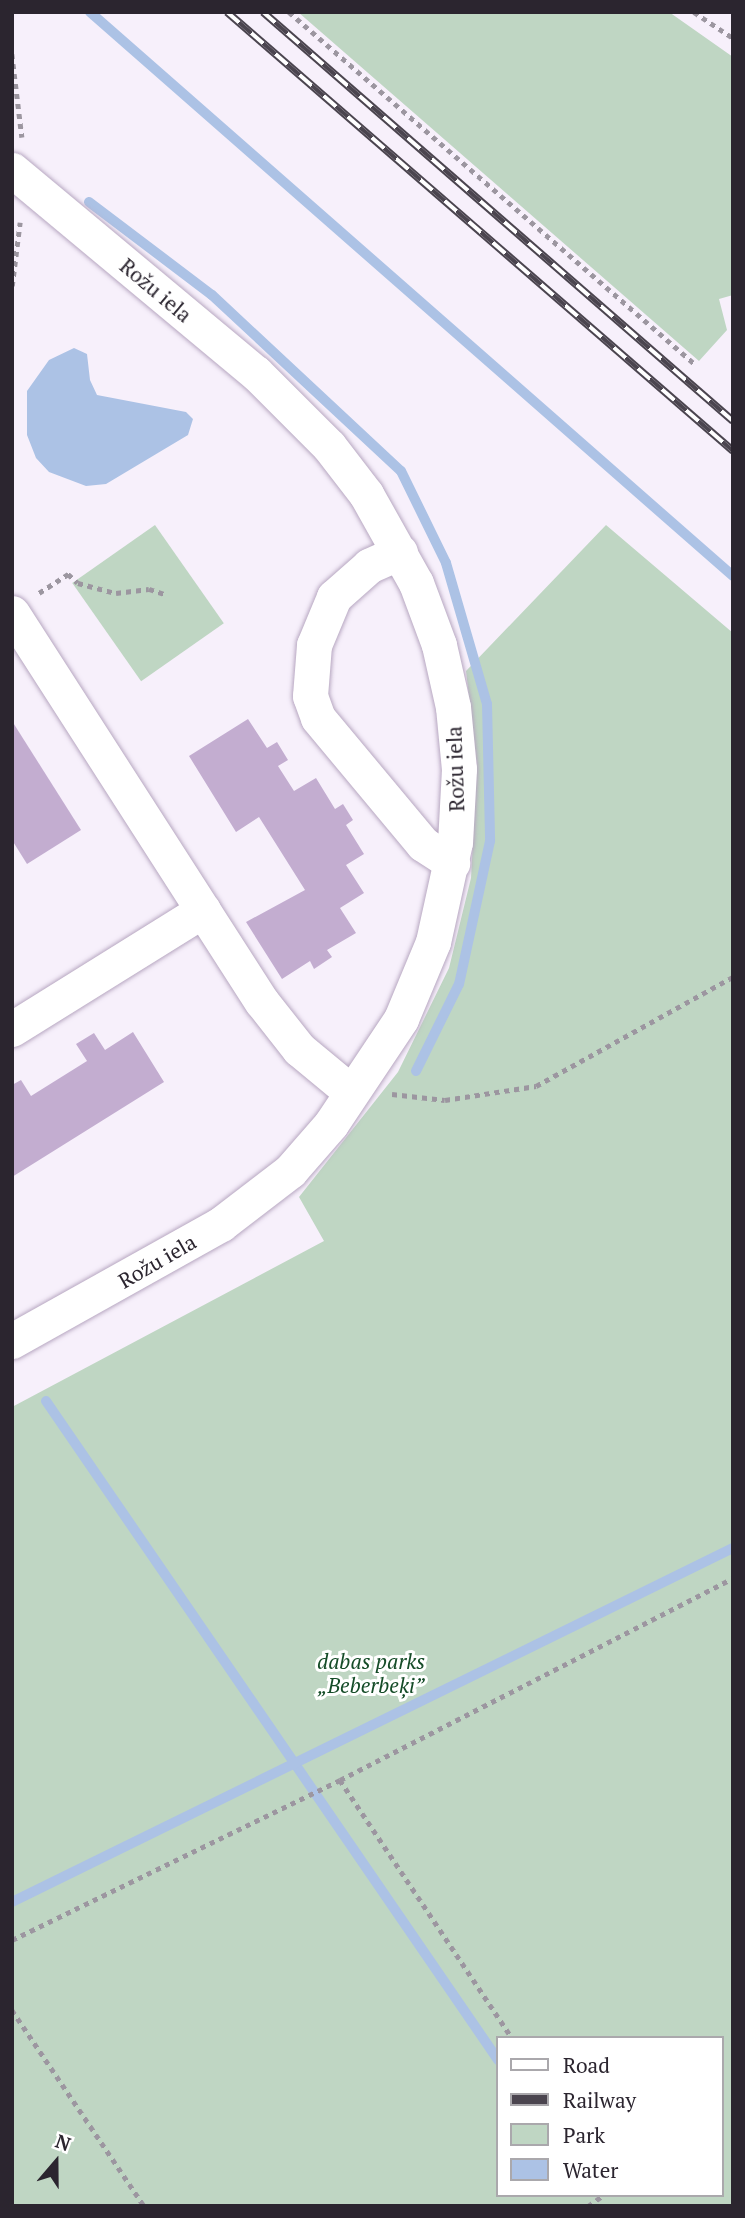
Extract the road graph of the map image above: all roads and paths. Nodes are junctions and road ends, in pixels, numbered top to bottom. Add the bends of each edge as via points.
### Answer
1 (289, 12) edge
2 (694, 12) edge
3 (733, 38) edge
4 (12, 54) edge
5 (18, 175) edge
6 (12, 286) edge
7 (696, 365) dead end
8 (400, 551) junction
9 (167, 596) dead end
10 (23, 604) edge
11 (452, 863) junction
12 (202, 910) junction
13 (733, 977) edge
14 (12, 1030) edge
15 (351, 1092) junction
16 (12, 1341) edge
17 (733, 1578) edge
18 (340, 1780) junction
19 (12, 1940) edge
20 (12, 2010) edge
21 (511, 2036) edge
22 (144, 2206) edge

1 - 7 path
2 - 3 path
4 - 5 path via 22,129
5 - 6 path
5 - 8 street, Rožu iela via 294,409 366,494
8 - 11 street, Rožu iela via 439,645 453,707 458,790
8 - 11 street via 369,566 334,597 314,645 310,696 318,718 422,844
9 - 10 path via 149,589 116,593 78,583 68,574
10 - 12 street
11 - 15 street, Rožu iela via 442,913 419,981 380,1055
12 - 14 street
12 - 15 street via 284,1030 323,1071
13 - 15 path via 536,1086 445,1100
15 - 16 street, Rožu iela via 313,1147 264,1193 171,1255
17 - 18 path
18 - 19 path
18 - 21 path
20 - 22 path

